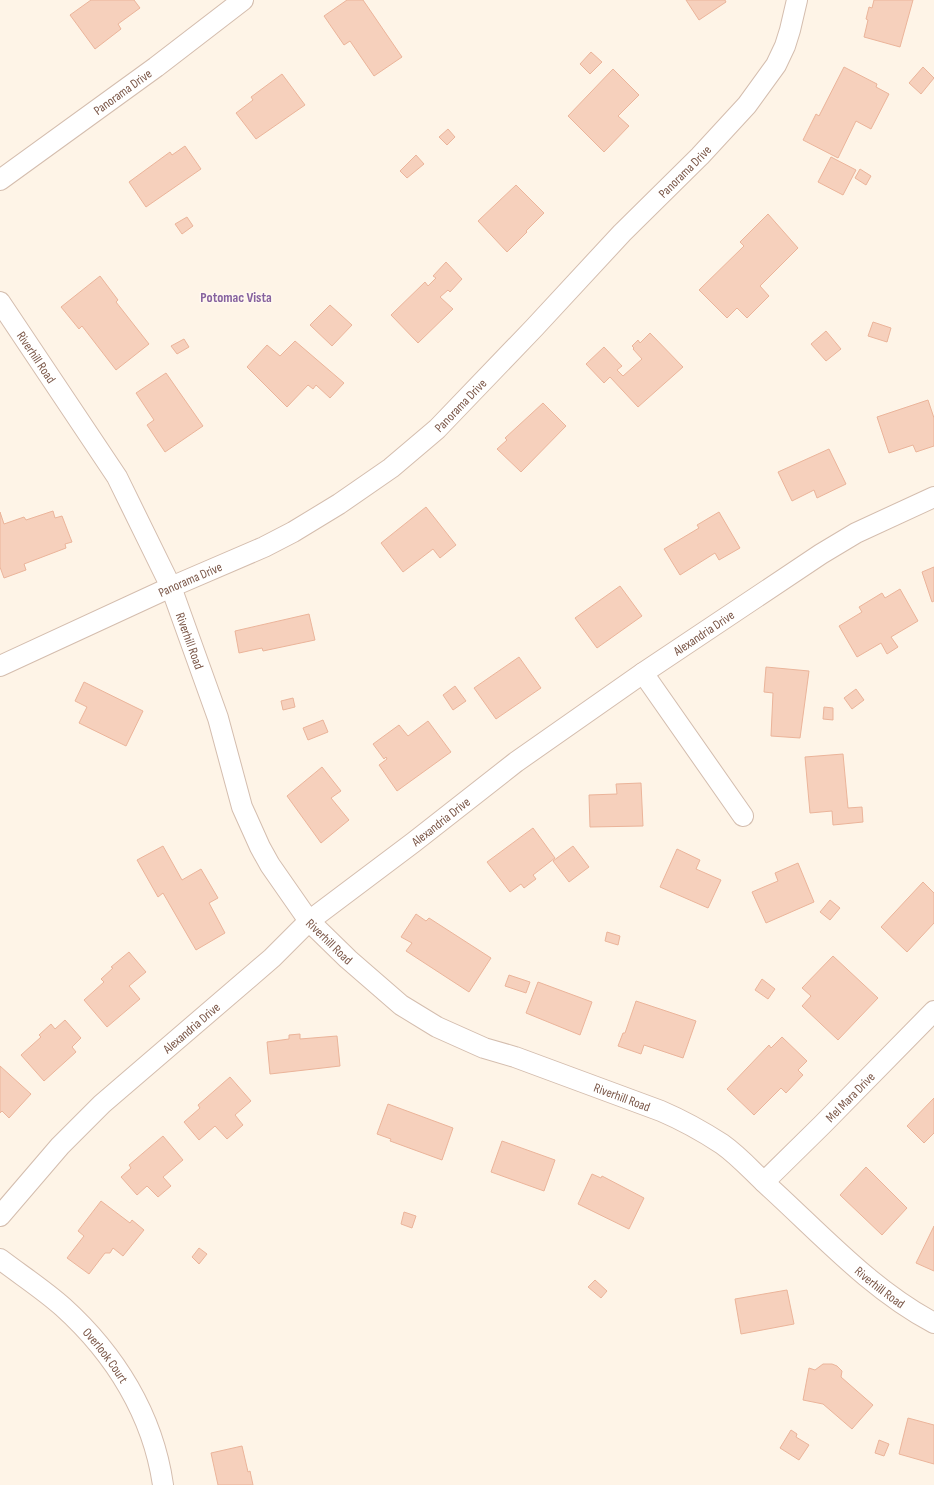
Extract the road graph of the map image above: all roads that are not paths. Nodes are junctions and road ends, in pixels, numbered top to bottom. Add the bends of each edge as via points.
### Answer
1 (243, 0) edge
2 (796, 0) edge
3 (0, 180) edge
4 (0, 302) edge
5 (934, 497) edge
6 (171, 587) junction
7 (0, 666) edge
8 (643, 673) junction
9 (742, 816) dead end
10 (309, 921) junction
11 (934, 1011) edge
12 (764, 1182) junction
13 (0, 1216) edge
14 (0, 1259) edge
15 (934, 1323) edge
16 (163, 1485) edge

1 - 3 street, Panorama Drive
2 - 6 street, Panorama Drive via 785,46 776,65 747,105 437,429 390,468 293,532
4 - 6 street, Riverhill Road via 117,477
5 - 8 street, Alexandria Drive via 856,533 826,551
6 - 7 street, Panorama Drive
6 - 10 street, Riverhill Road via 218,718 242,807 270,865
8 - 9 street
8 - 10 street, Alexandria Drive via 516,762
10 - 12 street, Riverhill Road via 401,1005 427,1022 484,1048 537,1065 684,1121 742,1160
10 - 13 street, Alexandria Drive via 272,958 102,1104 60,1146
11 - 12 street, Mel Mara Drive
12 - 15 street, Riverhill Road via 894,1300
14 - 16 street, Overlook Court via 63,1307 111,1360 139,1405

